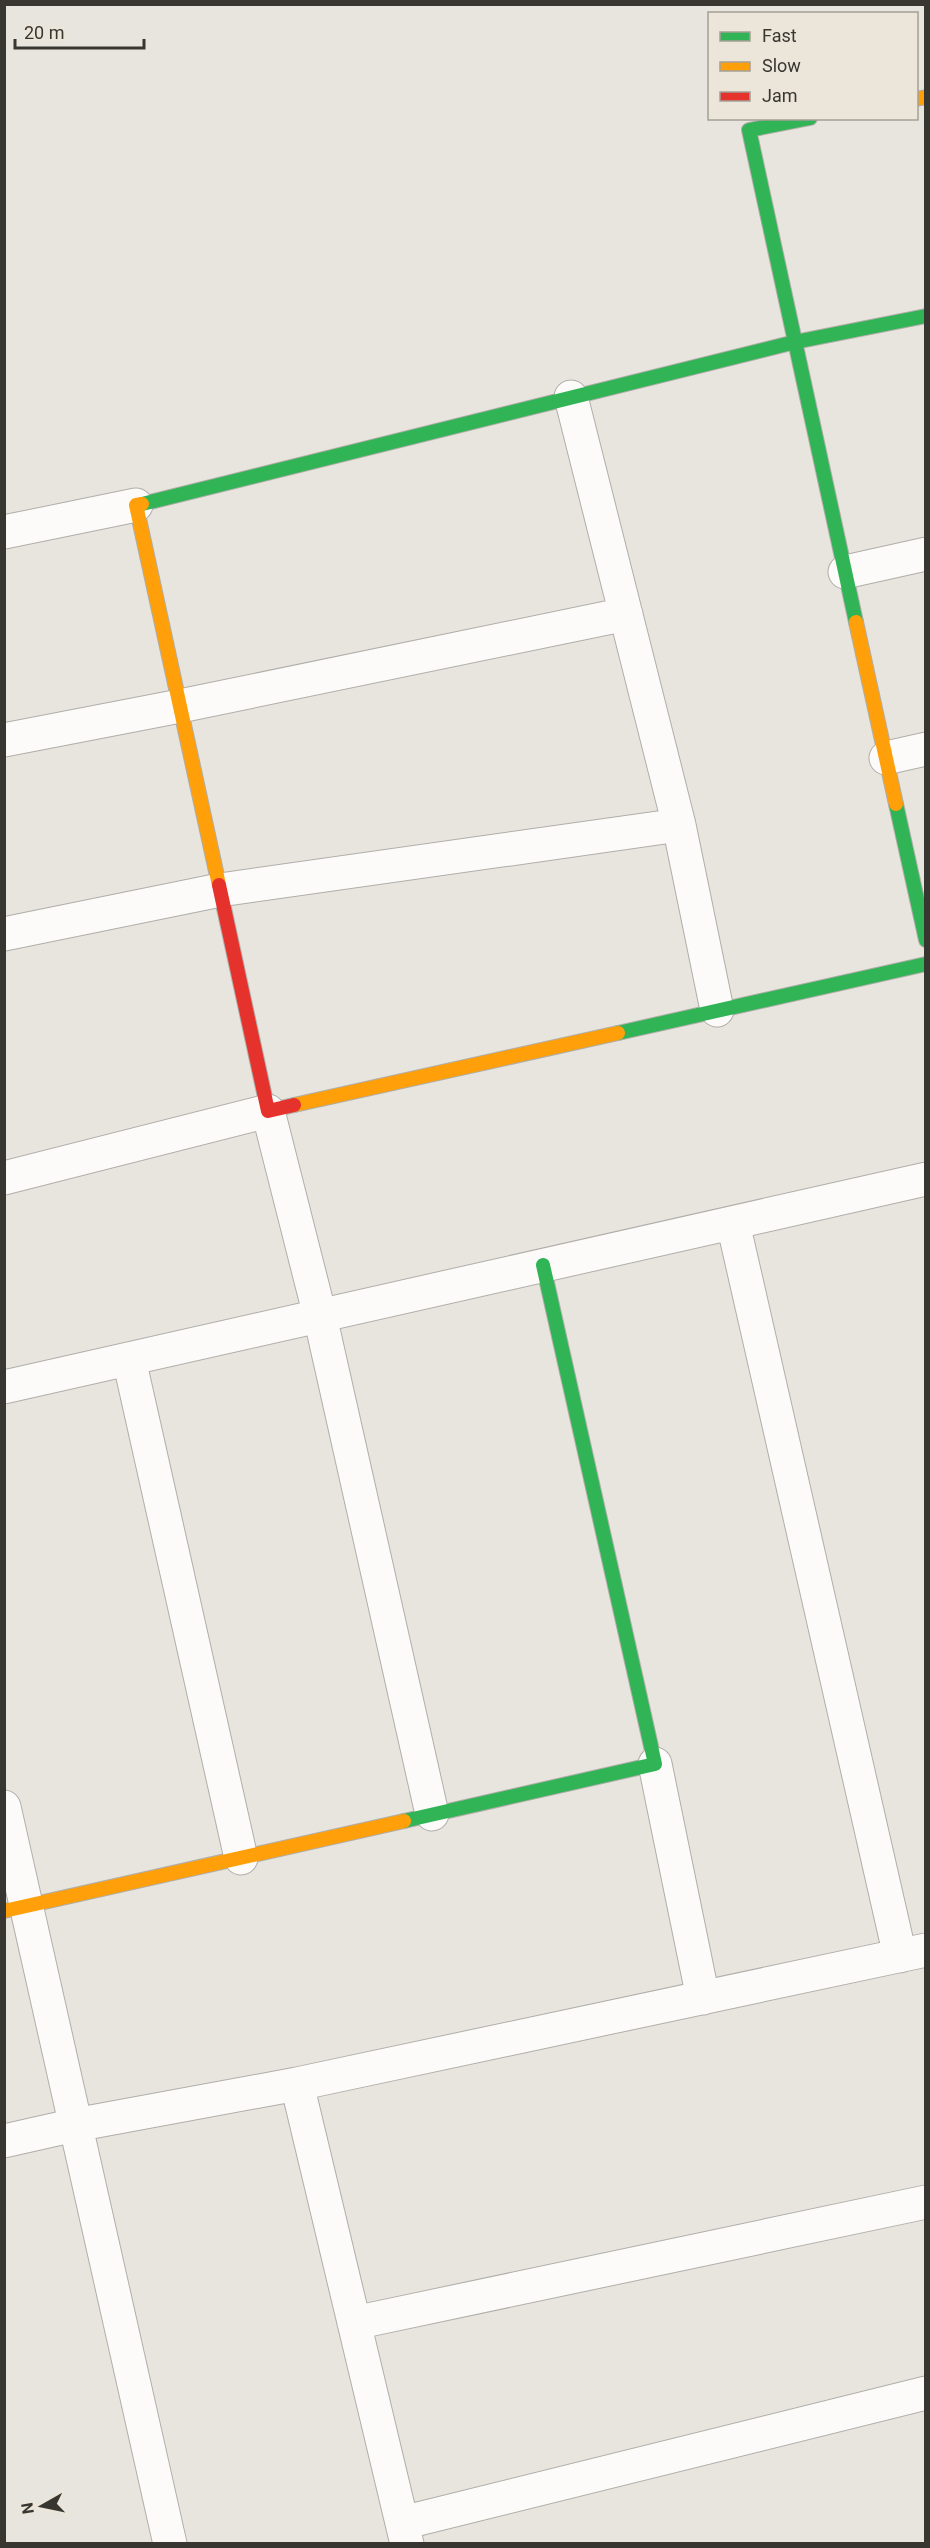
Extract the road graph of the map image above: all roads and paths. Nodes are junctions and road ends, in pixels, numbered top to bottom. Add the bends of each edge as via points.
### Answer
1 (800, 120) edge
2 (926, 316) edge
3 (795, 342) junction
4 (571, 397) junction
5 (136, 505) junction
6 (4, 532) edge
7 (926, 554) edge
8 (845, 572) junction
9 (626, 614) junction
10 (180, 706) junction
11 (4, 740) edge
12 (926, 749) edge
13 (886, 758) junction
14 (679, 825) junction
15 (220, 890) junction
16 (4, 934) edge
17 (926, 940) edge
18 (926, 964) edge
19 (717, 1010) junction
20 (268, 1111) junction
21 (4, 1178) edge
22 (926, 1179) edge
23 (733, 1223) junction
24 (543, 1266) junction
25 (320, 1316) junction
26 (129, 1359) junction
27 (4, 1387) edge
28 (655, 1764) junction
29 (4, 1807) edge
30 (432, 1814) junction
31 (241, 1858) junction
32 (16, 1908) edge
33 (913, 1953) edge
34 (703, 1998) junction
35 (297, 2084) junction
36 (75, 2125) junction
37 (4, 2141) edge
38 (926, 2202) edge
39 (354, 2323) junction
40 (926, 2393) edge
41 (404, 2534) edge
42 (170, 2544) edge

1 - 3 street via 749,130
2 - 3 street
3 - 4 street
3 - 8 street
4 - 5 street
4 - 9 street
5 - 6 street
5 - 10 street
7 - 8 street
8 - 13 street
9 - 10 street
9 - 14 street
10 - 11 street
10 - 15 street
12 - 13 street
13 - 17 street
14 - 15 street
14 - 19 street
15 - 16 street
15 - 20 street
18 - 19 street
19 - 20 street
20 - 21 street
20 - 25 street
22 - 23 street
23 - 24 street
23 - 33 street
24 - 25 street
24 - 28 street
25 - 26 street
25 - 30 street
26 - 27 street
26 - 31 street
28 - 30 street
28 - 34 street
29 - 32 street
30 - 31 street
31 - 32 street
32 - 36 street
33 - 34 street
34 - 35 street
35 - 36 street
35 - 39 street
36 - 37 street
36 - 42 street
38 - 39 street
39 - 41 street
40 - 41 street

